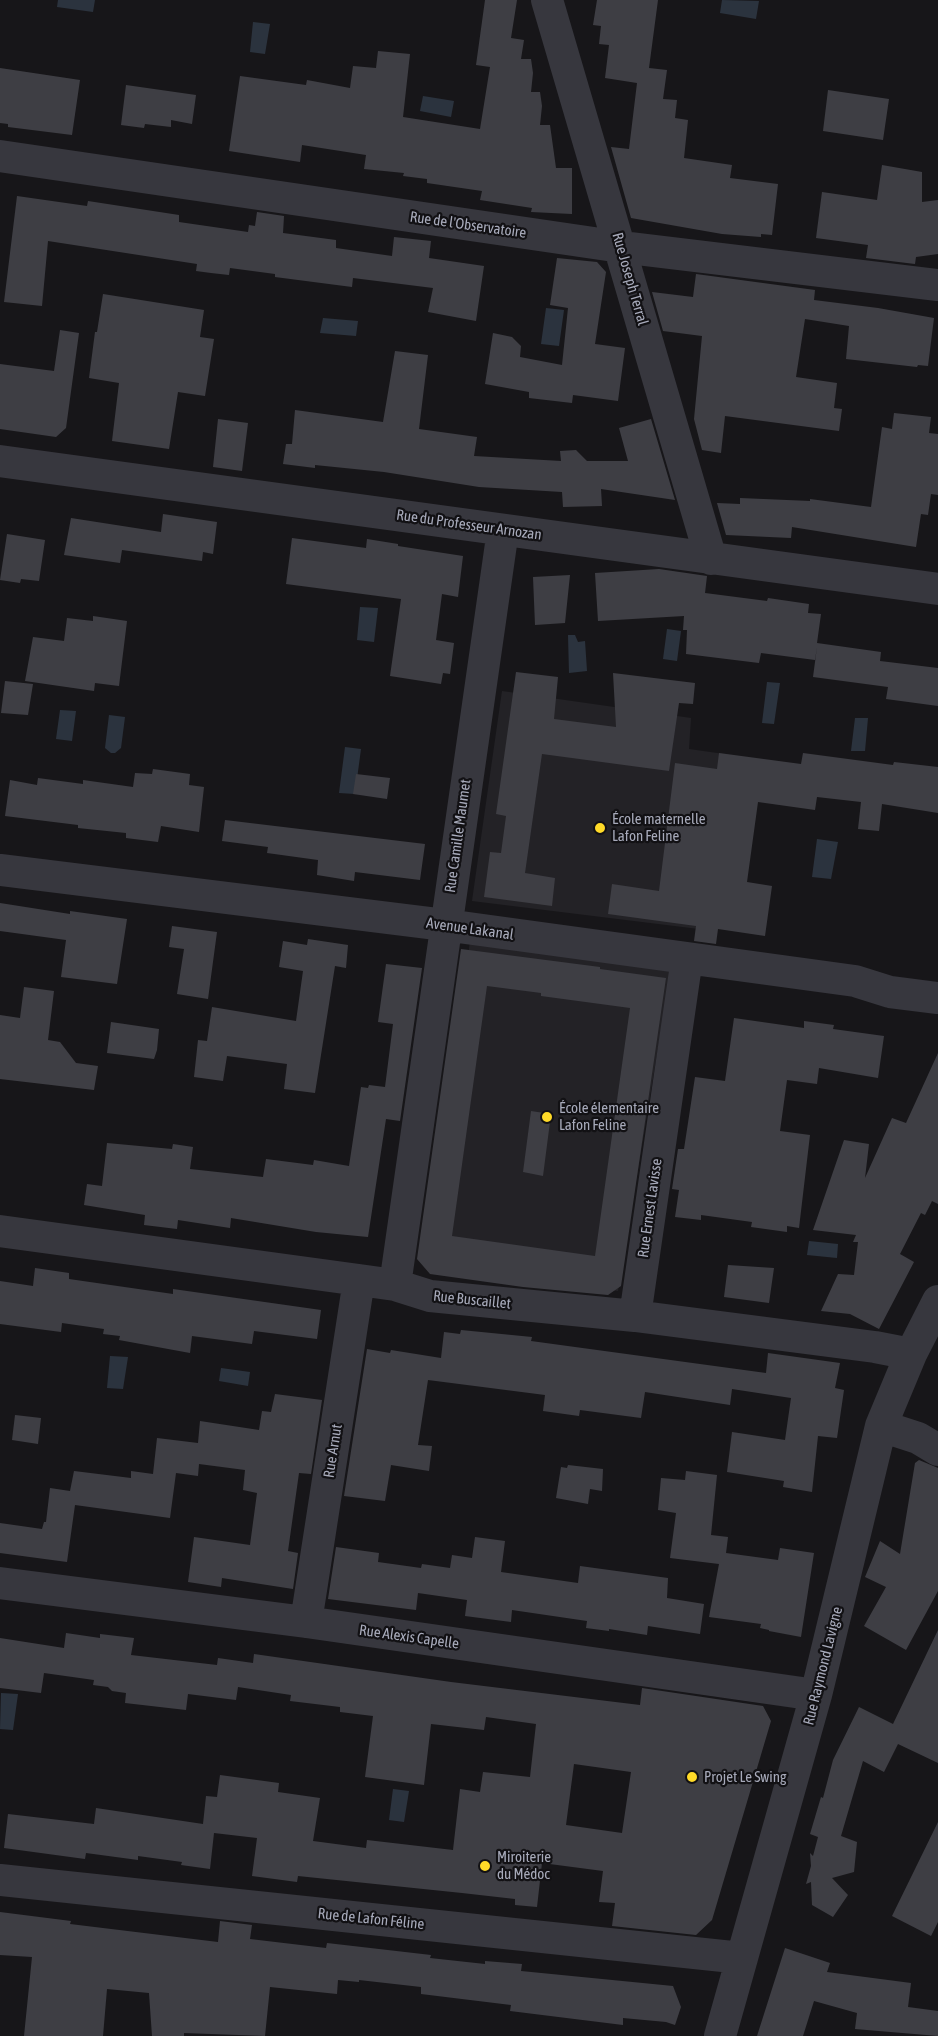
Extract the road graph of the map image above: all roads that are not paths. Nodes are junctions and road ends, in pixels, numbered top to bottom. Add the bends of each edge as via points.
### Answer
1 (547, 0) edge
2 (0, 156) edge
3 (621, 247) junction
4 (938, 285) edge
5 (0, 461) edge
6 (503, 530) junction
7 (711, 559) junction
8 (938, 589) edge
9 (0, 870) edge
10 (446, 925) junction
11 (687, 958) junction
12 (938, 998) edge
13 (0, 1231) edge
14 (359, 1280) junction
15 (395, 1285) junction
16 (938, 1301) edge
17 (635, 1316) junction
18 (911, 1354) junction
19 (881, 1426) junction
20 (938, 1450) edge
21 (0, 1583) edge
22 (306, 1622) junction
23 (816, 1695) junction
24 (0, 1880) edge
25 (742, 1958) junction
26 (720, 2036) edge

1 - 3 street, Rue Joseph Terral
2 - 3 street, Rue de l'Observatoire
3 - 4 street, Rue de l'Observatoire
3 - 7 street, Rue Joseph Terral
5 - 6 street, Rue du Professeur Arnozan
6 - 7 street, Rue du Professeur Arnozan
6 - 10 street, Rue Camille Maumet
7 - 8 street, Rue du Professeur Arnozan
9 - 10 street, Avenue Lakanal
10 - 11 street, Avenue Lakanal
10 - 15 street, Rue Camille Maumet
11 - 12 street, Avenue Lakanal via 855,981 890,992
11 - 17 street, Rue Ernest Lavisse
13 - 14 street, Rue Buscaillet
14 - 15 street, Rue Buscaillet
14 - 22 street, Rue Arnut
15 - 17 street, Rue Buscaillet via 430,1296
16 - 18 street, Rue Raymond Lavigne
17 - 18 street, Rue Buscaillet
18 - 19 street, Rue Raymond Lavigne
19 - 20 street via 918,1438
19 - 23 street, Rue Raymond Lavigne
21 - 22 street, Rue Alexis Capelle
22 - 23 street, Rue Alexis Capelle
23 - 25 street, Rue Raymond Lavigne
24 - 25 street, Rue de Lafon Féline
25 - 26 street, Rue Raymond Lavigne

